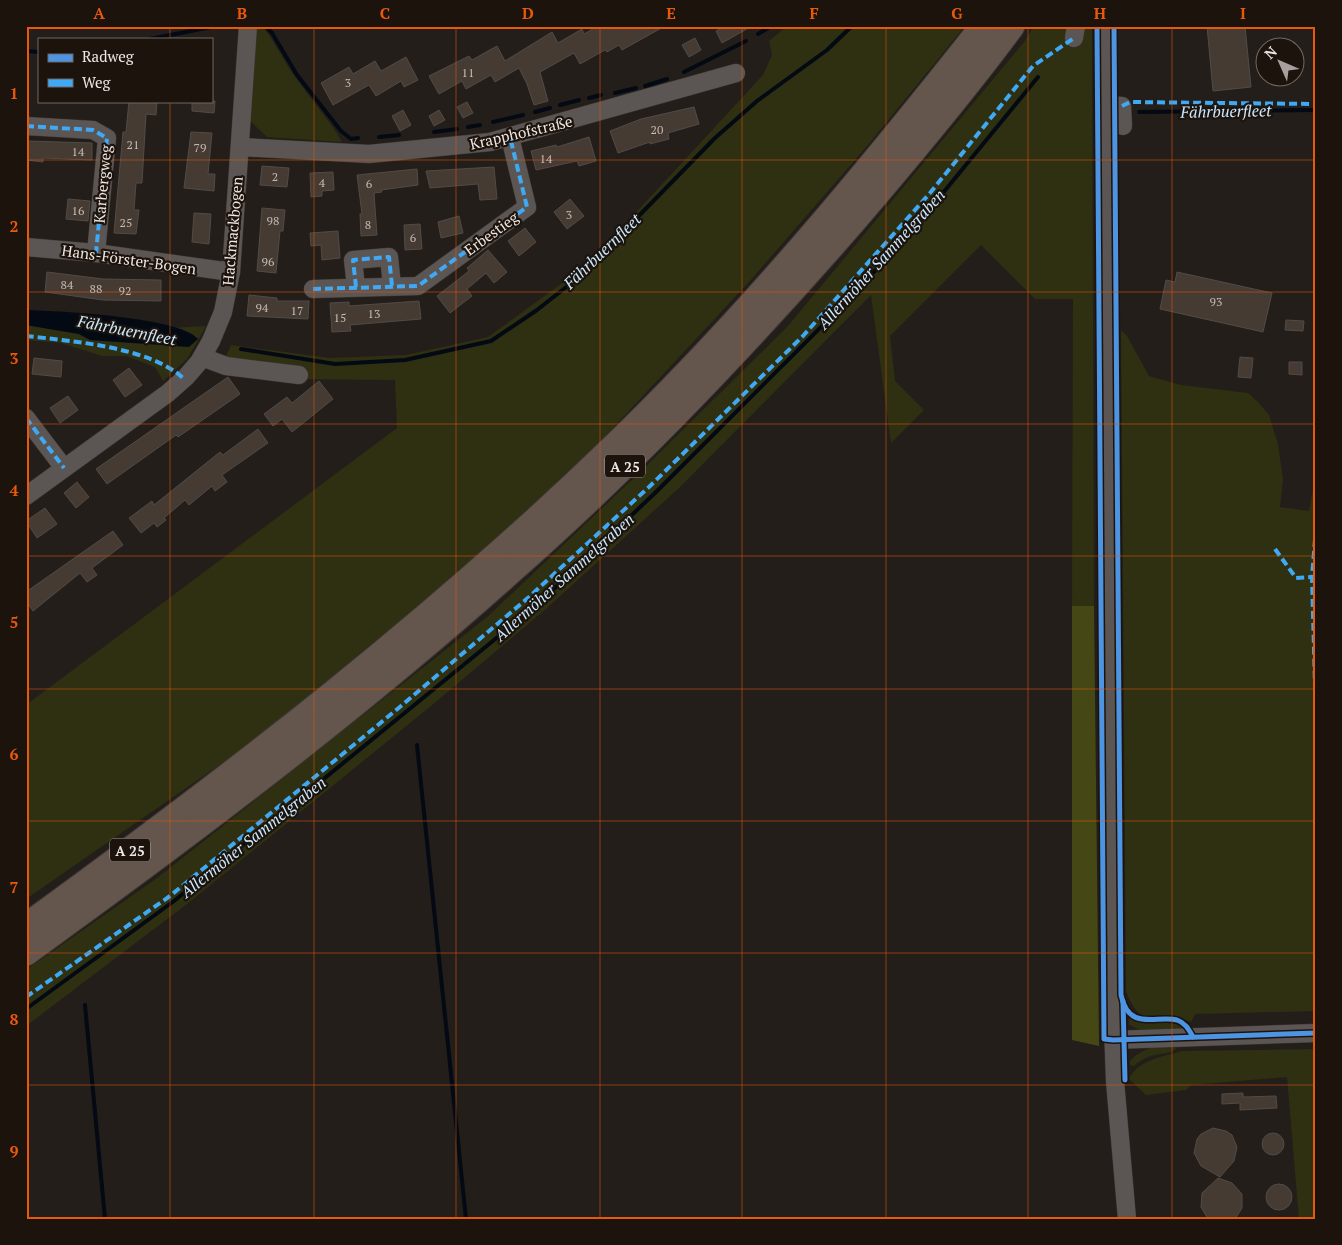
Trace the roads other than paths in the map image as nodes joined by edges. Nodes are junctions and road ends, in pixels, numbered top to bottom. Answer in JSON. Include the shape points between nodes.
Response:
{"nodes":[{"id":1,"x":248,"y":26,"type":"edge"},
{"id":2,"x":983,"y":26,"type":"edge"},
{"id":3,"x":1012,"y":26,"type":"edge"},
{"id":4,"x":1105,"y":26,"type":"edge"},
{"id":5,"x":736,"y":73,"type":"dead end"},
{"id":6,"x":1106,"y":105,"type":"junction"},
{"id":7,"x":26,"y":126,"type":"edge"},
{"id":8,"x":1123,"y":126,"type":"dead end"},
{"id":9,"x":510,"y":137,"type":"junction"},
{"id":10,"x":240,"y":147,"type":"junction"},
{"id":11,"x":26,"y":247,"type":"edge"},
{"id":12,"x":96,"y":253,"type":"junction"},
{"id":13,"x":231,"y":272,"type":"junction"},
{"id":14,"x":392,"y":286,"type":"junction"},
{"id":15,"x":356,"y":288,"type":"junction"},
{"id":16,"x":313,"y":289,"type":"dead end"},
{"id":17,"x":202,"y":357,"type":"junction"},
{"id":18,"x":299,"y":375,"type":"dead end"},
{"id":19,"x":26,"y":418,"type":"edge"},
{"id":20,"x":64,"y":468,"type":"junction"},
{"id":21,"x":26,"y":496,"type":"edge"},
{"id":22,"x":26,"y":926,"type":"edge"},
{"id":23,"x":26,"y":953,"type":"edge"},
{"id":24,"x":1316,"y":1033,"type":"edge"},
{"id":25,"x":1113,"y":1040,"type":"junction"},
{"id":26,"x":1127,"y":1219,"type":"edge"}],
"edges":[{"from":1,"to":10,"type":"street","name":"Hackmackbogen"},
{"from":2,"to":22,"type":"highway","number":"A 25","via":[[881,155],[761,294],[613,447],[494,558],[297,722]]},
{"from":3,"to":23,"type":"highway","number":"A 25","via":[[899,169],[777,310],[628,463],[509,574],[311,740],[177,844]]},
{"from":4,"to":6,"type":"street"},
{"from":5,"to":9,"type":"street","name":"Krapphofstraße"},
{"from":6,"to":8,"type":"street","via":[[1122,106]]},
{"from":6,"to":25,"type":"street"},
{"from":7,"to":12,"type":"street","name":"Karbergweg","via":[[92,130],[107,138]]},
{"from":9,"to":10,"type":"street","name":"Krapphofstraße","via":[[375,154]]},
{"from":9,"to":14,"type":"street","name":"Erbestieg","via":[[527,207],[418,286]]},
{"from":10,"to":13,"type":"street","name":"Hackmackbogen"},
{"from":11,"to":12,"type":"street","name":"Hans-Förster-Bogen"},
{"from":12,"to":13,"type":"street","name":"Hans-Förster-Bogen"},
{"from":13,"to":17,"type":"street","name":"Hackmackbogen","via":[[223,312]]},
{"from":14,"to":15,"type":"street","name":"Erbestieg"},
{"from":14,"to":15,"type":"street","via":[[389,257],[353,260]]},
{"from":15,"to":16,"type":"street","name":"Erbestieg"},
{"from":17,"to":18,"type":"street","via":[[226,366]]},
{"from":17,"to":20,"type":"street","name":"Hackmackbogen","via":[[175,388]]},
{"from":19,"to":20,"type":"street"},
{"from":20,"to":21,"type":"street","name":"Hackmackbogen"},
{"from":24,"to":25,"type":"street"},
{"from":25,"to":26,"type":"street"}]}
